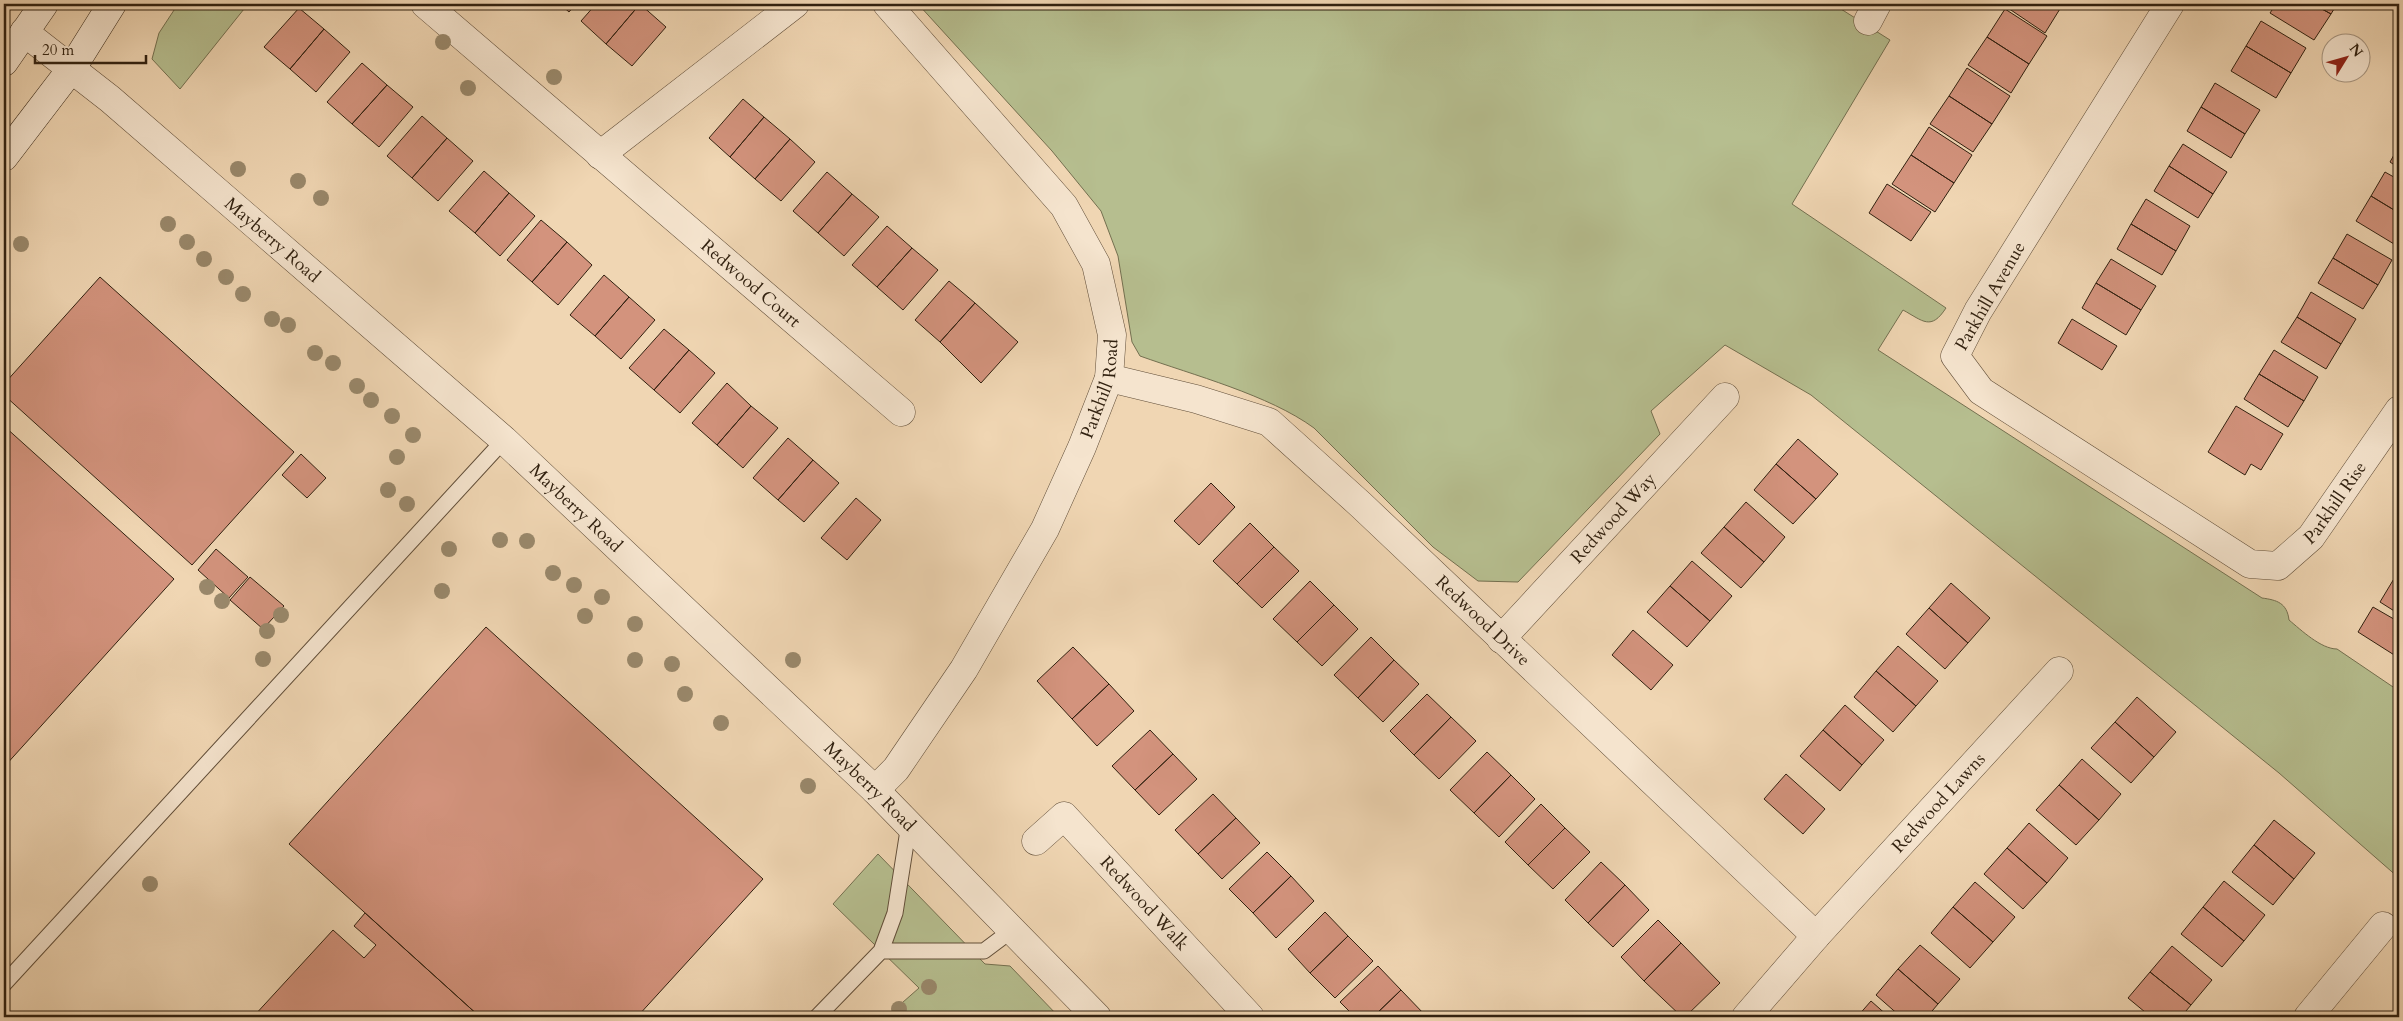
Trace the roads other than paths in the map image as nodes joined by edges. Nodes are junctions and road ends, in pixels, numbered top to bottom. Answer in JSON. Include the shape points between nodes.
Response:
{"nodes":[{"id":1,"x":44,"y":4,"type":"edge"},
{"id":2,"x":112,"y":4,"type":"edge"},
{"id":3,"x":425,"y":4,"type":"edge"},
{"id":4,"x":795,"y":4,"type":"edge"},
{"id":5,"x":887,"y":4,"type":"edge"},
{"id":6,"x":2170,"y":4,"type":"edge"},
{"id":7,"x":24,"y":32,"type":"junction"},
{"id":8,"x":4,"y":62,"type":"edge"},
{"id":9,"x":72,"y":68,"type":"junction"},
{"id":10,"x":600,"y":155,"type":"junction"},
{"id":11,"x":4,"y":157,"type":"edge"},
{"id":12,"x":1108,"y":378,"type":"junction"},
{"id":13,"x":1725,"y":398,"type":"dead end"},
{"id":14,"x":2399,"y":410,"type":"edge"},
{"id":15,"x":901,"y":412,"type":"dead end"},
{"id":16,"x":504,"y":440,"type":"junction"},
{"id":17,"x":2250,"y":564,"type":"joint"},
{"id":18,"x":1501,"y":639,"type":"junction"},
{"id":19,"x":2059,"y":671,"type":"dead end"},
{"id":20,"x":875,"y":790,"type":"junction"},
{"id":21,"x":909,"y":824,"type":"junction"},
{"id":22,"x":1036,"y":841,"type":"dead end"},
{"id":23,"x":2384,"y":926,"type":"dead end"},
{"id":24,"x":1012,"y":930,"type":"junction"},
{"id":25,"x":1816,"y":936,"type":"junction"},
{"id":26,"x":881,"y":951,"type":"junction"},
{"id":27,"x":4,"y":984,"type":"edge"},
{"id":28,"x":817,"y":1017,"type":"edge"},
{"id":29,"x":1097,"y":1017,"type":"edge"},
{"id":30,"x":1250,"y":1017,"type":"edge"},
{"id":31,"x":1746,"y":1017,"type":"edge"},
{"id":32,"x":2308,"y":1017,"type":"edge"}],
"edges":[{"from":1,"to":7,"type":"street"},
{"from":2,"to":9,"type":"street"},
{"from":3,"to":10,"type":"street","name":"Redwood Court"},
{"from":4,"to":10,"type":"street"},
{"from":5,"to":12,"type":"street","name":"Parkhill Road","via":[[1064,206],[1096,264],[1112,335]]},
{"from":6,"to":17,"type":"street","name":"Parkhill Avenue","via":[[1978,311],[1944,355],[1980,390]]},
{"from":7,"to":8,"type":"street"},
{"from":7,"to":9,"type":"street","name":"Mayberry Road"},
{"from":9,"to":11,"type":"street"},
{"from":9,"to":16,"type":"street","name":"Mayberry Road"},
{"from":10,"to":15,"type":"street","name":"Redwood Court"},
{"from":12,"to":18,"type":"street","name":"Redwood Drive","via":[[1196,398],[1269,422]]},
{"from":12,"to":20,"type":"street","name":"Parkhill Road","via":[[1082,447],[1045,529],[964,668],[896,769]]},
{"from":13,"to":18,"type":"street","name":"Redwood Way"},
{"from":14,"to":17,"type":"street","name":"Parkhill Rise","via":[[2311,537],[2278,566]]},
{"from":16,"to":20,"type":"street","name":"Mayberry Road"},
{"from":16,"to":27,"type":"lane"},
{"from":18,"to":25,"type":"street","name":"Redwood Drive"},
{"from":19,"to":25,"type":"street","name":"Redwood Lawns"},
{"from":20,"to":21,"type":"street","name":"Mayberry Road"},
{"from":21,"to":24,"type":"street","name":"Mayberry Road"},
{"from":21,"to":26,"type":"lane","via":[[895,913]]},
{"from":22,"to":30,"type":"street","name":"Redwood Walk","via":[[1064,816]]},
{"from":23,"to":32,"type":"street"},
{"from":24,"to":26,"type":"lane","via":[[984,951]]},
{"from":24,"to":29,"type":"street","name":"Mayberry Road"},
{"from":25,"to":31,"type":"street","name":"Redwood Lawns"},
{"from":26,"to":28,"type":"lane"}]}
